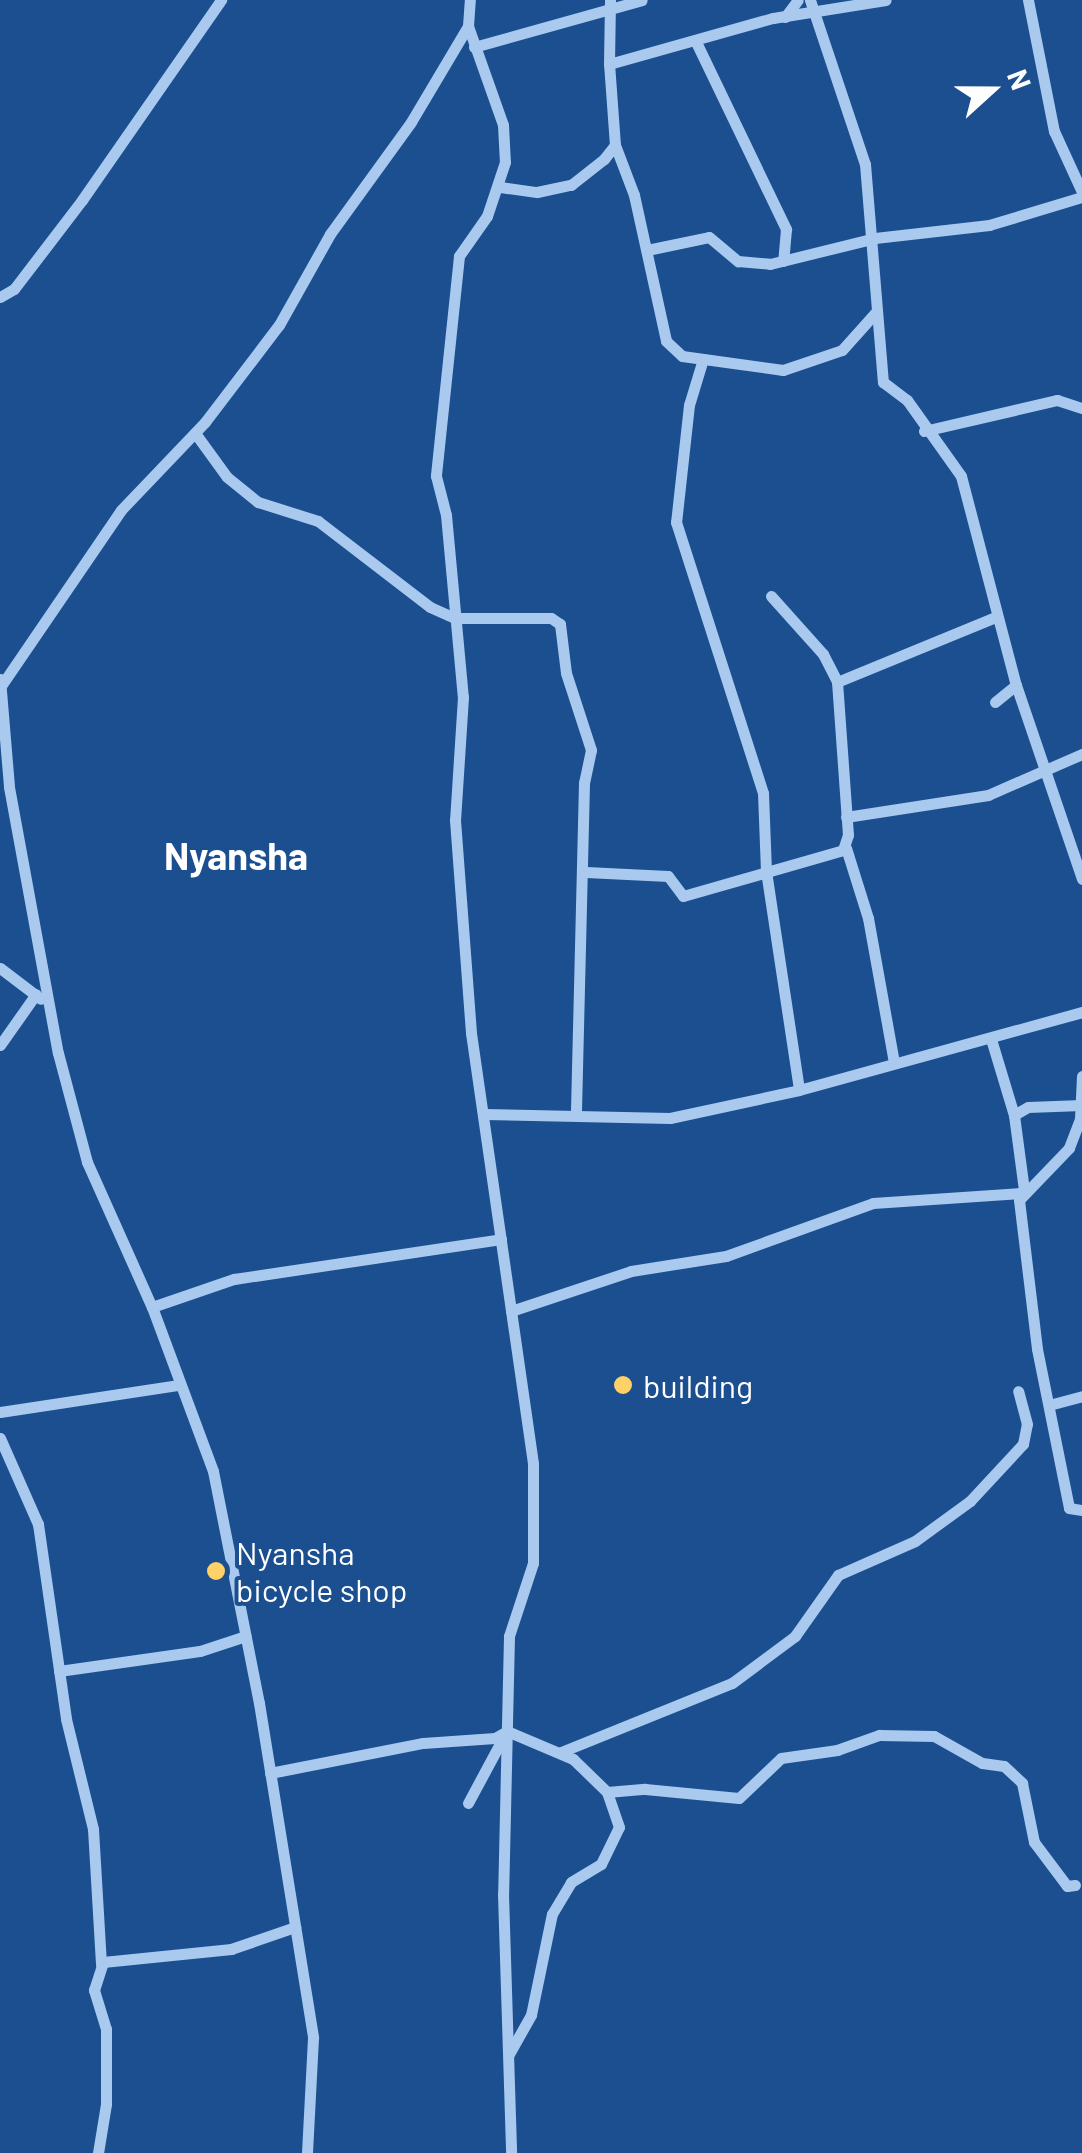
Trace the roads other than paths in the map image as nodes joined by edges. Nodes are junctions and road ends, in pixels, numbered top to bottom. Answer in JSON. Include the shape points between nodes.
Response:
{"nodes":[{"id":1,"x":222,"y":0,"type":"edge"},
{"id":2,"x":470,"y":0,"type":"edge"},
{"id":3,"x":642,"y":0,"type":"edge"},
{"id":4,"x":886,"y":0,"type":"edge"},
{"id":5,"x":1028,"y":0,"type":"edge"},
{"id":6,"x":808,"y":3,"type":"edge"},
{"id":7,"x":611,"y":4,"type":"edge"},
{"id":8,"x":785,"y":17,"type":"junction"},
{"id":9,"x":468,"y":26,"type":"junction"},
{"id":10,"x":696,"y":42,"type":"junction"},
{"id":11,"x":474,"y":47,"type":"junction"},
{"id":12,"x":609,"y":64,"type":"junction"},
{"id":13,"x":615,"y":145,"type":"junction"},
{"id":14,"x":500,"y":187,"type":"junction"},
{"id":15,"x":1082,"y":194,"type":"edge"},
{"id":16,"x":875,"y":238,"type":"junction"},
{"id":17,"x":647,"y":250,"type":"junction"},
{"id":18,"x":784,"y":261,"type":"junction"},
{"id":19,"x":0,"y":297,"type":"edge"},
{"id":20,"x":876,"y":312,"type":"junction"},
{"id":21,"x":704,"y":359,"type":"junction"},
{"id":22,"x":1082,"y":408,"type":"edge"},
{"id":23,"x":924,"y":431,"type":"junction"},
{"id":24,"x":195,"y":433,"type":"junction"},
{"id":25,"x":771,"y":596,"type":"dead end"},
{"id":26,"x":456,"y":618,"type":"junction"},
{"id":27,"x":993,"y":618,"type":"junction"},
{"id":28,"x":0,"y":679,"type":"edge"},
{"id":29,"x":836,"y":682,"type":"junction"},
{"id":30,"x":1016,"y":686,"type":"junction"},
{"id":31,"x":1,"y":695,"type":"edge"},
{"id":32,"x":994,"y":702,"type":"dead end"},
{"id":33,"x":1082,"y":754,"type":"edge"},
{"id":34,"x":1047,"y":772,"type":"junction"},
{"id":35,"x":846,"y":817,"type":"junction"},
{"id":36,"x":846,"y":848,"type":"junction"},
{"id":37,"x":766,"y":871,"type":"junction"},
{"id":38,"x":586,"y":872,"type":"junction"},
{"id":39,"x":1082,"y":879,"type":"edge"},
{"id":40,"x":0,"y":968,"type":"edge"},
{"id":41,"x":36,"y":994,"type":"junction"},
{"id":42,"x":49,"y":1004,"type":"junction"},
{"id":43,"x":1082,"y":1012,"type":"edge"},
{"id":44,"x":991,"y":1039,"type":"junction"},
{"id":45,"x":0,"y":1045,"type":"edge"},
{"id":46,"x":894,"y":1064,"type":"junction"},
{"id":47,"x":1082,"y":1076,"type":"edge"},
{"id":48,"x":799,"y":1090,"type":"junction"},
{"id":49,"x":1082,"y":1104,"type":"edge"},
{"id":50,"x":484,"y":1114,"type":"junction"},
{"id":51,"x":1014,"y":1114,"type":"junction"},
{"id":52,"x":576,"y":1115,"type":"junction"},
{"id":53,"x":1022,"y":1191,"type":"junction"},
{"id":54,"x":502,"y":1239,"type":"junction"},
{"id":55,"x":152,"y":1306,"type":"junction"},
{"id":56,"x":511,"y":1311,"type":"junction"},
{"id":57,"x":179,"y":1384,"type":"junction"},
{"id":58,"x":1018,"y":1391,"type":"dead end"},
{"id":59,"x":1082,"y":1396,"type":"edge"},
{"id":60,"x":1050,"y":1405,"type":"junction"},
{"id":61,"x":0,"y":1412,"type":"edge"},
{"id":62,"x":0,"y":1438,"type":"edge"},
{"id":63,"x":1082,"y":1510,"type":"edge"},
{"id":64,"x":246,"y":1636,"type":"junction"},
{"id":65,"x":59,"y":1671,"type":"junction"},
{"id":66,"x":507,"y":1730,"type":"junction"},
{"id":67,"x":561,"y":1752,"type":"junction"},
{"id":68,"x":270,"y":1774,"type":"junction"},
{"id":69,"x":606,"y":1792,"type":"junction"},
{"id":70,"x":468,"y":1803,"type":"dead end"},
{"id":71,"x":1075,"y":1885,"type":"dead end"},
{"id":72,"x":295,"y":1927,"type":"junction"},
{"id":73,"x":101,"y":1965,"type":"junction"},
{"id":74,"x":508,"y":2058,"type":"junction"},
{"id":75,"x":98,"y":2153,"type":"edge"},
{"id":76,"x":307,"y":2153,"type":"edge"},
{"id":77,"x":511,"y":2153,"type":"edge"}],
"edges":[{"from":1,"to":19,"type":"street","via":[[82,200],[14,289]]},
{"from":2,"to":9,"type":"street"},
{"from":3,"to":7,"type":"street"},
{"from":4,"to":6,"type":"street"},
{"from":5,"to":15,"type":"street","via":[[1054,131]]},
{"from":6,"to":8,"type":"street"},
{"from":6,"to":8,"type":"street"},
{"from":6,"to":16,"type":"street","via":[[856,131]]},
{"from":7,"to":11,"type":"street"},
{"from":7,"to":12,"type":"street"},
{"from":8,"to":10,"type":"street"},
{"from":9,"to":11,"type":"street"},
{"from":9,"to":24,"type":"street","via":[[278,325]]},
{"from":10,"to":12,"type":"street"},
{"from":10,"to":18,"type":"street","via":[[786,229]]},
{"from":11,"to":14,"type":"street","via":[[503,125]]},
{"from":12,"to":13,"type":"street"},
{"from":13,"to":14,"type":"street","via":[[571,185],[537,192]]},
{"from":13,"to":17,"type":"street"},
{"from":14,"to":26,"type":"street","via":[[459,256],[442,404],[436,476]]},
{"from":15,"to":16,"type":"street","via":[[990,225]]},
{"from":16,"to":18,"type":"street"},
{"from":16,"to":20,"type":"street"},
{"from":17,"to":18,"type":"street","via":[[709,238],[738,261]]},
{"from":17,"to":21,"type":"street","via":[[666,341],[682,356]]},
{"from":20,"to":21,"type":"street","via":[[842,350],[783,370]]},
{"from":20,"to":23,"type":"street","via":[[884,340],[883,382],[907,400]]},
{"from":21,"to":37,"type":"street","via":[[689,404],[676,522],[764,793]]},
{"from":22,"to":23,"type":"street","via":[[1057,400]]},
{"from":23,"to":27,"type":"street","via":[[961,476],[983,544]]},
{"from":24,"to":26,"type":"street","via":[[227,477],[258,502],[318,522]]},
{"from":24,"to":31,"type":"street","via":[[121,510]]},
{"from":25,"to":29,"type":"street","via":[[822,654]]},
{"from":26,"to":38,"type":"street","via":[[550,618],[560,624],[566,672],[591,750],[583,815]]},
{"from":26,"to":50,"type":"street","via":[[464,697],[458,886]]},
{"from":27,"to":29,"type":"street"},
{"from":27,"to":30,"type":"street"},
{"from":28,"to":31,"type":"street"},
{"from":29,"to":35,"type":"street"},
{"from":30,"to":32,"type":"street"},
{"from":30,"to":34,"type":"street"},
{"from":31,"to":42,"type":"street","via":[[9,787]]},
{"from":33,"to":34,"type":"street"},
{"from":34,"to":35,"type":"street","via":[[988,795]]},
{"from":34,"to":39,"type":"street"},
{"from":35,"to":36,"type":"street"},
{"from":36,"to":37,"type":"street"},
{"from":36,"to":46,"type":"street","via":[[868,918]]},
{"from":37,"to":38,"type":"street","via":[[683,896],[668,876]]},
{"from":37,"to":48,"type":"street"},
{"from":38,"to":52,"type":"street"},
{"from":40,"to":41,"type":"street"},
{"from":41,"to":42,"type":"street"},
{"from":41,"to":45,"type":"street"},
{"from":42,"to":55,"type":"street","via":[[88,1162]]},
{"from":43,"to":44,"type":"street","via":[[1015,1026]]},
{"from":44,"to":46,"type":"street"},
{"from":44,"to":51,"type":"street"},
{"from":46,"to":48,"type":"street"},
{"from":47,"to":49,"type":"street"},
{"from":48,"to":52,"type":"street","via":[[670,1118]]},
{"from":49,"to":51,"type":"street"},
{"from":49,"to":53,"type":"street","via":[[1069,1148]]},
{"from":50,"to":52,"type":"street"},
{"from":50,"to":54,"type":"street"},
{"from":51,"to":53,"type":"street"},
{"from":53,"to":56,"type":"street","via":[[872,1202],[726,1256],[631,1272]]},
{"from":53,"to":60,"type":"street"},
{"from":54,"to":55,"type":"street","via":[[234,1278]]},
{"from":54,"to":56,"type":"street"},
{"from":55,"to":57,"type":"street"},
{"from":56,"to":66,"type":"street","via":[[533,1464],[533,1562],[511,1618]]},
{"from":57,"to":61,"type":"street"},
{"from":57,"to":64,"type":"street","via":[[212,1471]]},
{"from":58,"to":67,"type":"street","via":[[1027,1424],[1023,1444],[970,1501],[915,1541],[838,1575],[795,1636],[732,1682]]},
{"from":59,"to":60,"type":"street"},
{"from":60,"to":63,"type":"street","via":[[1070,1508]]},
{"from":62,"to":65,"type":"street","via":[[34,1507]]},
{"from":64,"to":65,"type":"street","via":[[200,1651]]},
{"from":64,"to":68,"type":"street"},
{"from":65,"to":73,"type":"street","via":[[93,1828]]},
{"from":66,"to":67,"type":"street"},
{"from":66,"to":68,"type":"street","via":[[495,1738],[424,1743]]},
{"from":66,"to":70,"type":"street"},
{"from":66,"to":74,"type":"street"},
{"from":67,"to":69,"type":"street"},
{"from":68,"to":72,"type":"street"},
{"from":69,"to":71,"type":"street","via":[[645,1788],[739,1798],[781,1758],[890,1734],[934,1736],[982,1763],[1004,1766],[1022,1784],[1034,1842],[1068,1886]]},
{"from":69,"to":74,"type":"street","via":[[620,1827],[601,1864],[571,1882],[552,1914],[531,2015]]},
{"from":72,"to":73,"type":"street","via":[[231,1949],[120,1956]]},
{"from":72,"to":76,"type":"street","via":[[313,2038]]},
{"from":73,"to":75,"type":"street","via":[[94,1990],[106,2029],[106,2104]]},
{"from":74,"to":77,"type":"street"}]}
